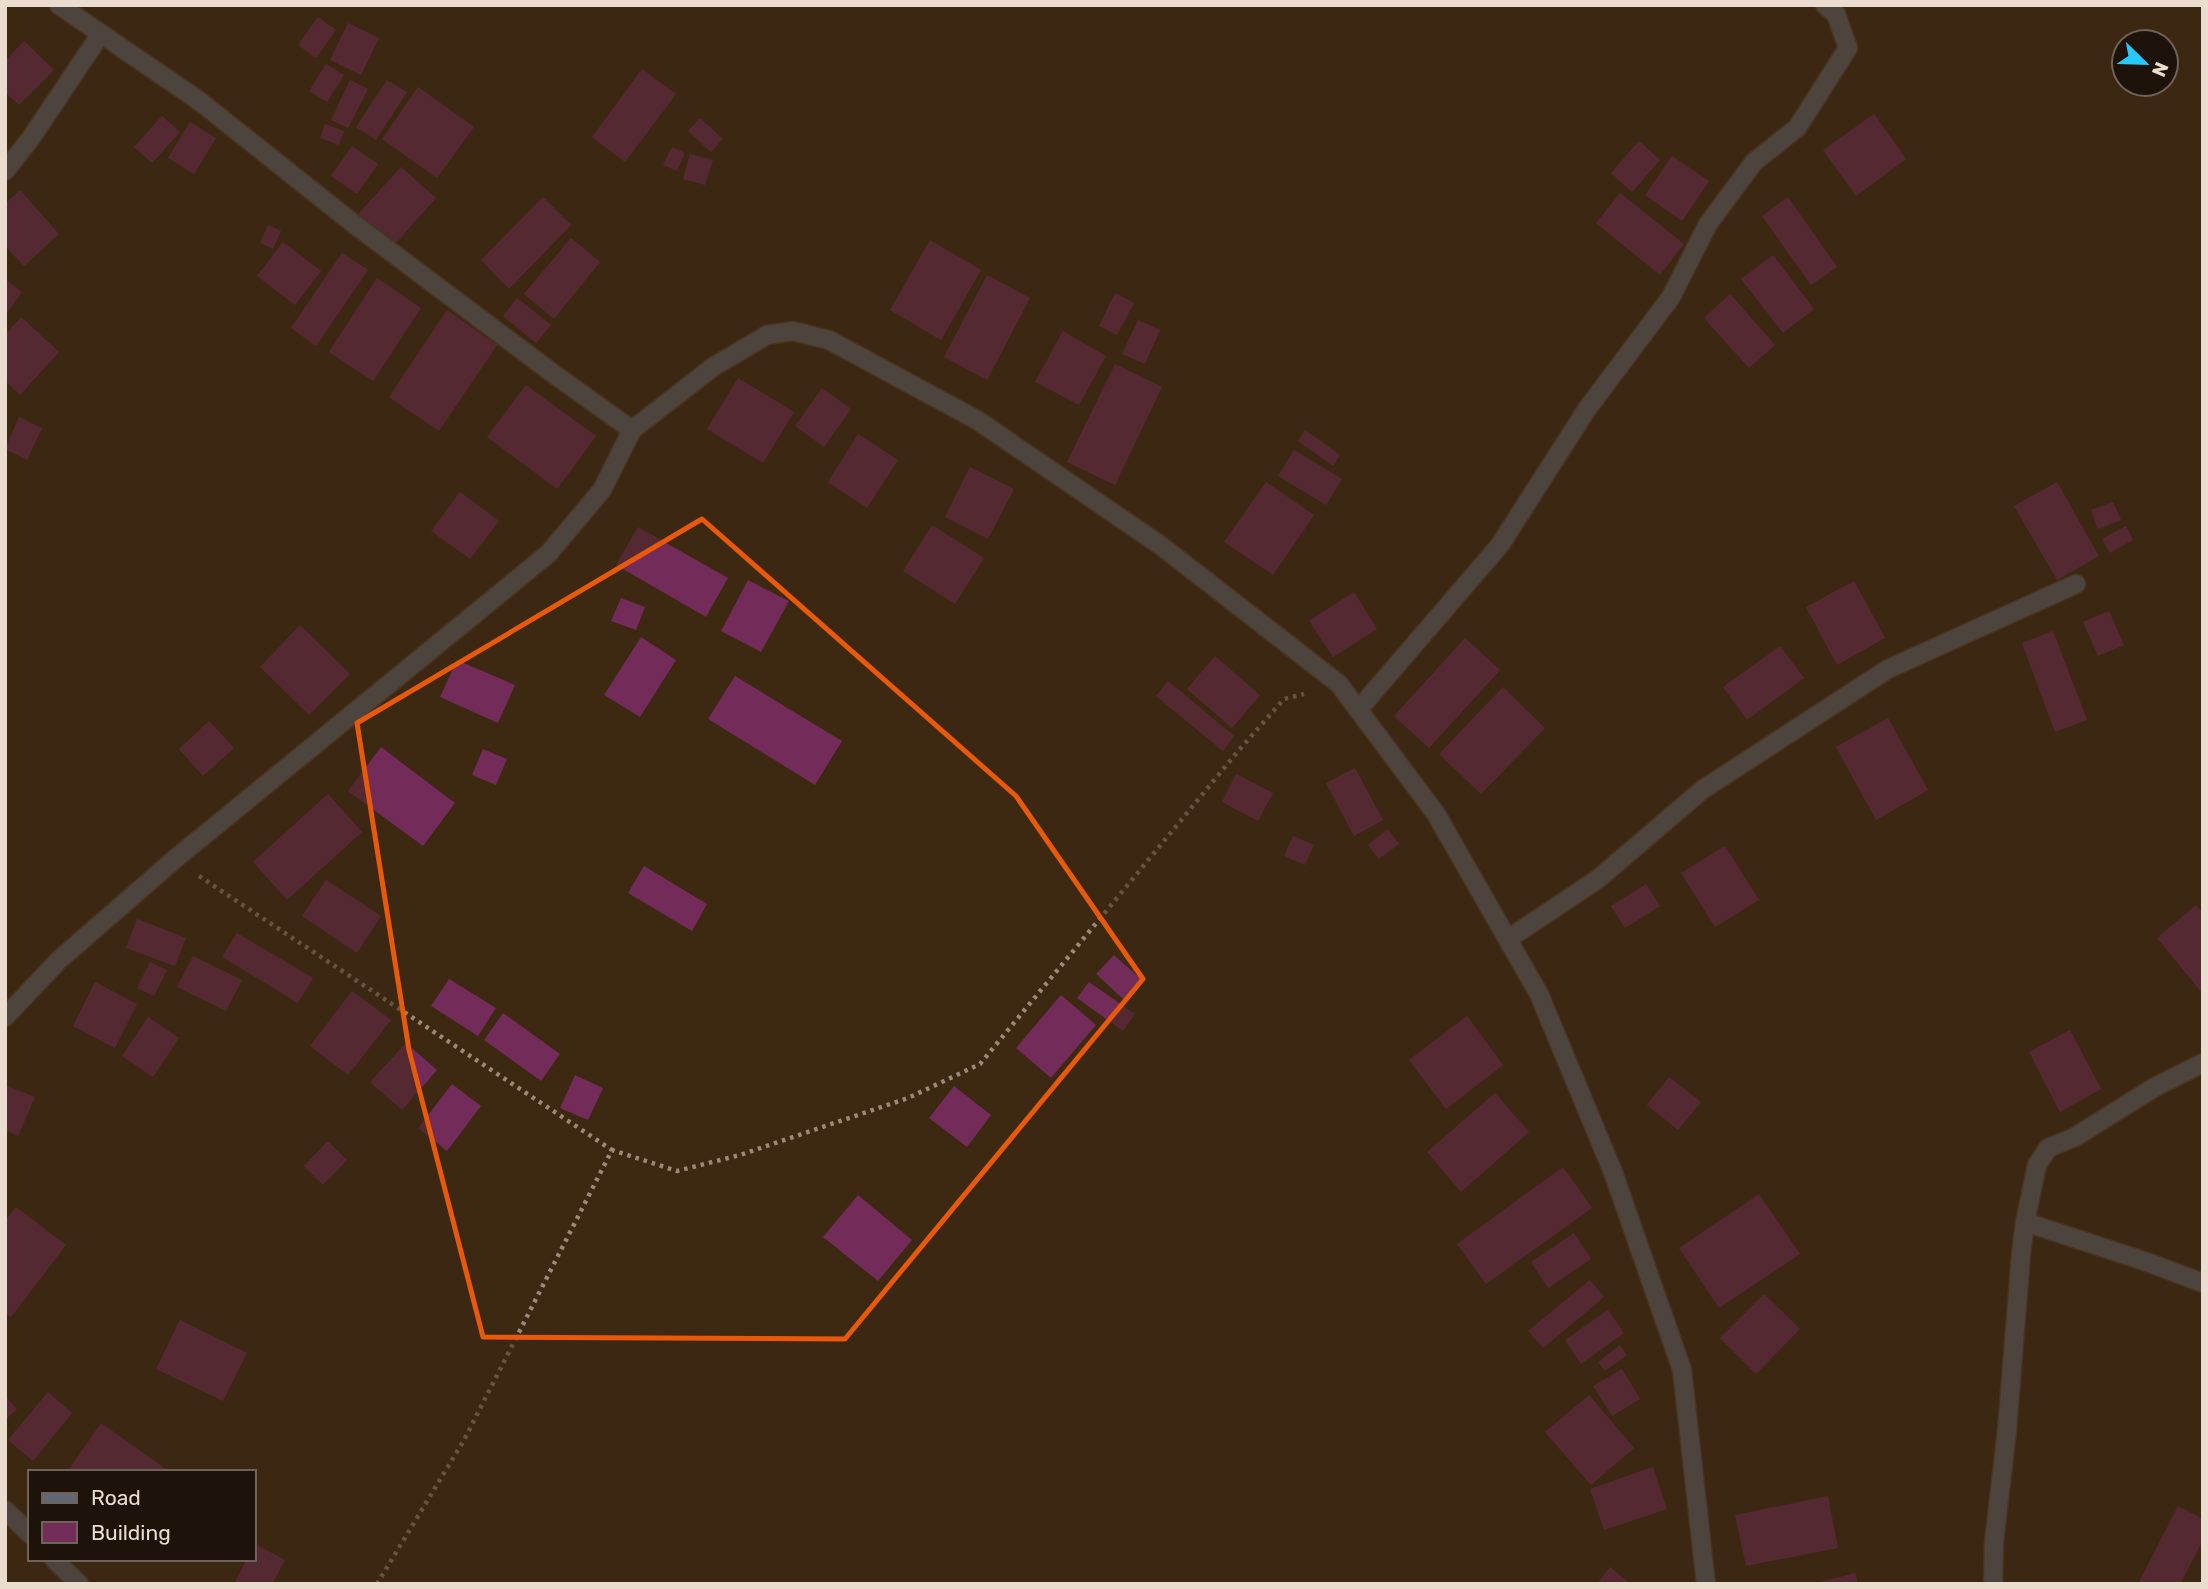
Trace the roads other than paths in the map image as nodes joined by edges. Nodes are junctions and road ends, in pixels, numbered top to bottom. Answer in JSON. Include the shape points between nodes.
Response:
{"nodes":[{"id":1,"x":59,"y":5,"type":"edge"},
{"id":2,"x":1825,"y":5,"type":"edge"},
{"id":3,"x":100,"y":35,"type":"junction"},
{"id":4,"x":5,"y":171,"type":"edge"},
{"id":5,"x":632,"y":430,"type":"junction"},
{"id":6,"x":2076,"y":584,"type":"dead end"},
{"id":7,"x":1358,"y":710,"type":"junction"},
{"id":8,"x":1508,"y":939,"type":"junction"},
{"id":9,"x":5,"y":1017,"type":"edge"},
{"id":10,"x":2203,"y":1063,"type":"edge"},
{"id":11,"x":2025,"y":1222,"type":"junction"},
{"id":12,"x":2203,"y":1283,"type":"edge"},
{"id":13,"x":5,"y":1510,"type":"edge"},
{"id":14,"x":28,"y":1532,"type":"edge"},
{"id":15,"x":56,"y":1561,"type":"edge"},
{"id":16,"x":79,"y":1584,"type":"edge"},
{"id":17,"x":1706,"y":1584,"type":"edge"},
{"id":18,"x":1993,"y":1584,"type":"edge"}],
"edges":[{"from":1,"to":3,"type":"street"},
{"from":2,"to":7,"type":"street","via":[[1836,14],[1847,48],[1797,128],[1754,162],[1708,225],[1671,297],[1587,409],[1500,545]]},
{"from":3,"to":4,"type":"street"},
{"from":3,"to":5,"type":"street","via":[[198,100],[354,224]]},
{"from":5,"to":7,"type":"street","via":[[713,366],[767,335],[793,331],[829,340],[977,420],[1160,545],[1339,684]]},
{"from":5,"to":9,"type":"street","via":[[602,490],[548,554],[175,859],[59,960]]},
{"from":6,"to":8,"type":"street","via":[[1888,669],[1702,790],[1598,879]]},
{"from":7,"to":8,"type":"street","via":[[1436,814]]},
{"from":8,"to":17,"type":"street","via":[[1539,993],[1613,1172],[1682,1370]]},
{"from":10,"to":11,"type":"street","via":[[2048,1148],[2037,1165]]},
{"from":11,"to":12,"type":"street"},
{"from":11,"to":18,"type":"street"},
{"from":13,"to":14,"type":"street"},
{"from":15,"to":16,"type":"street"}]}
